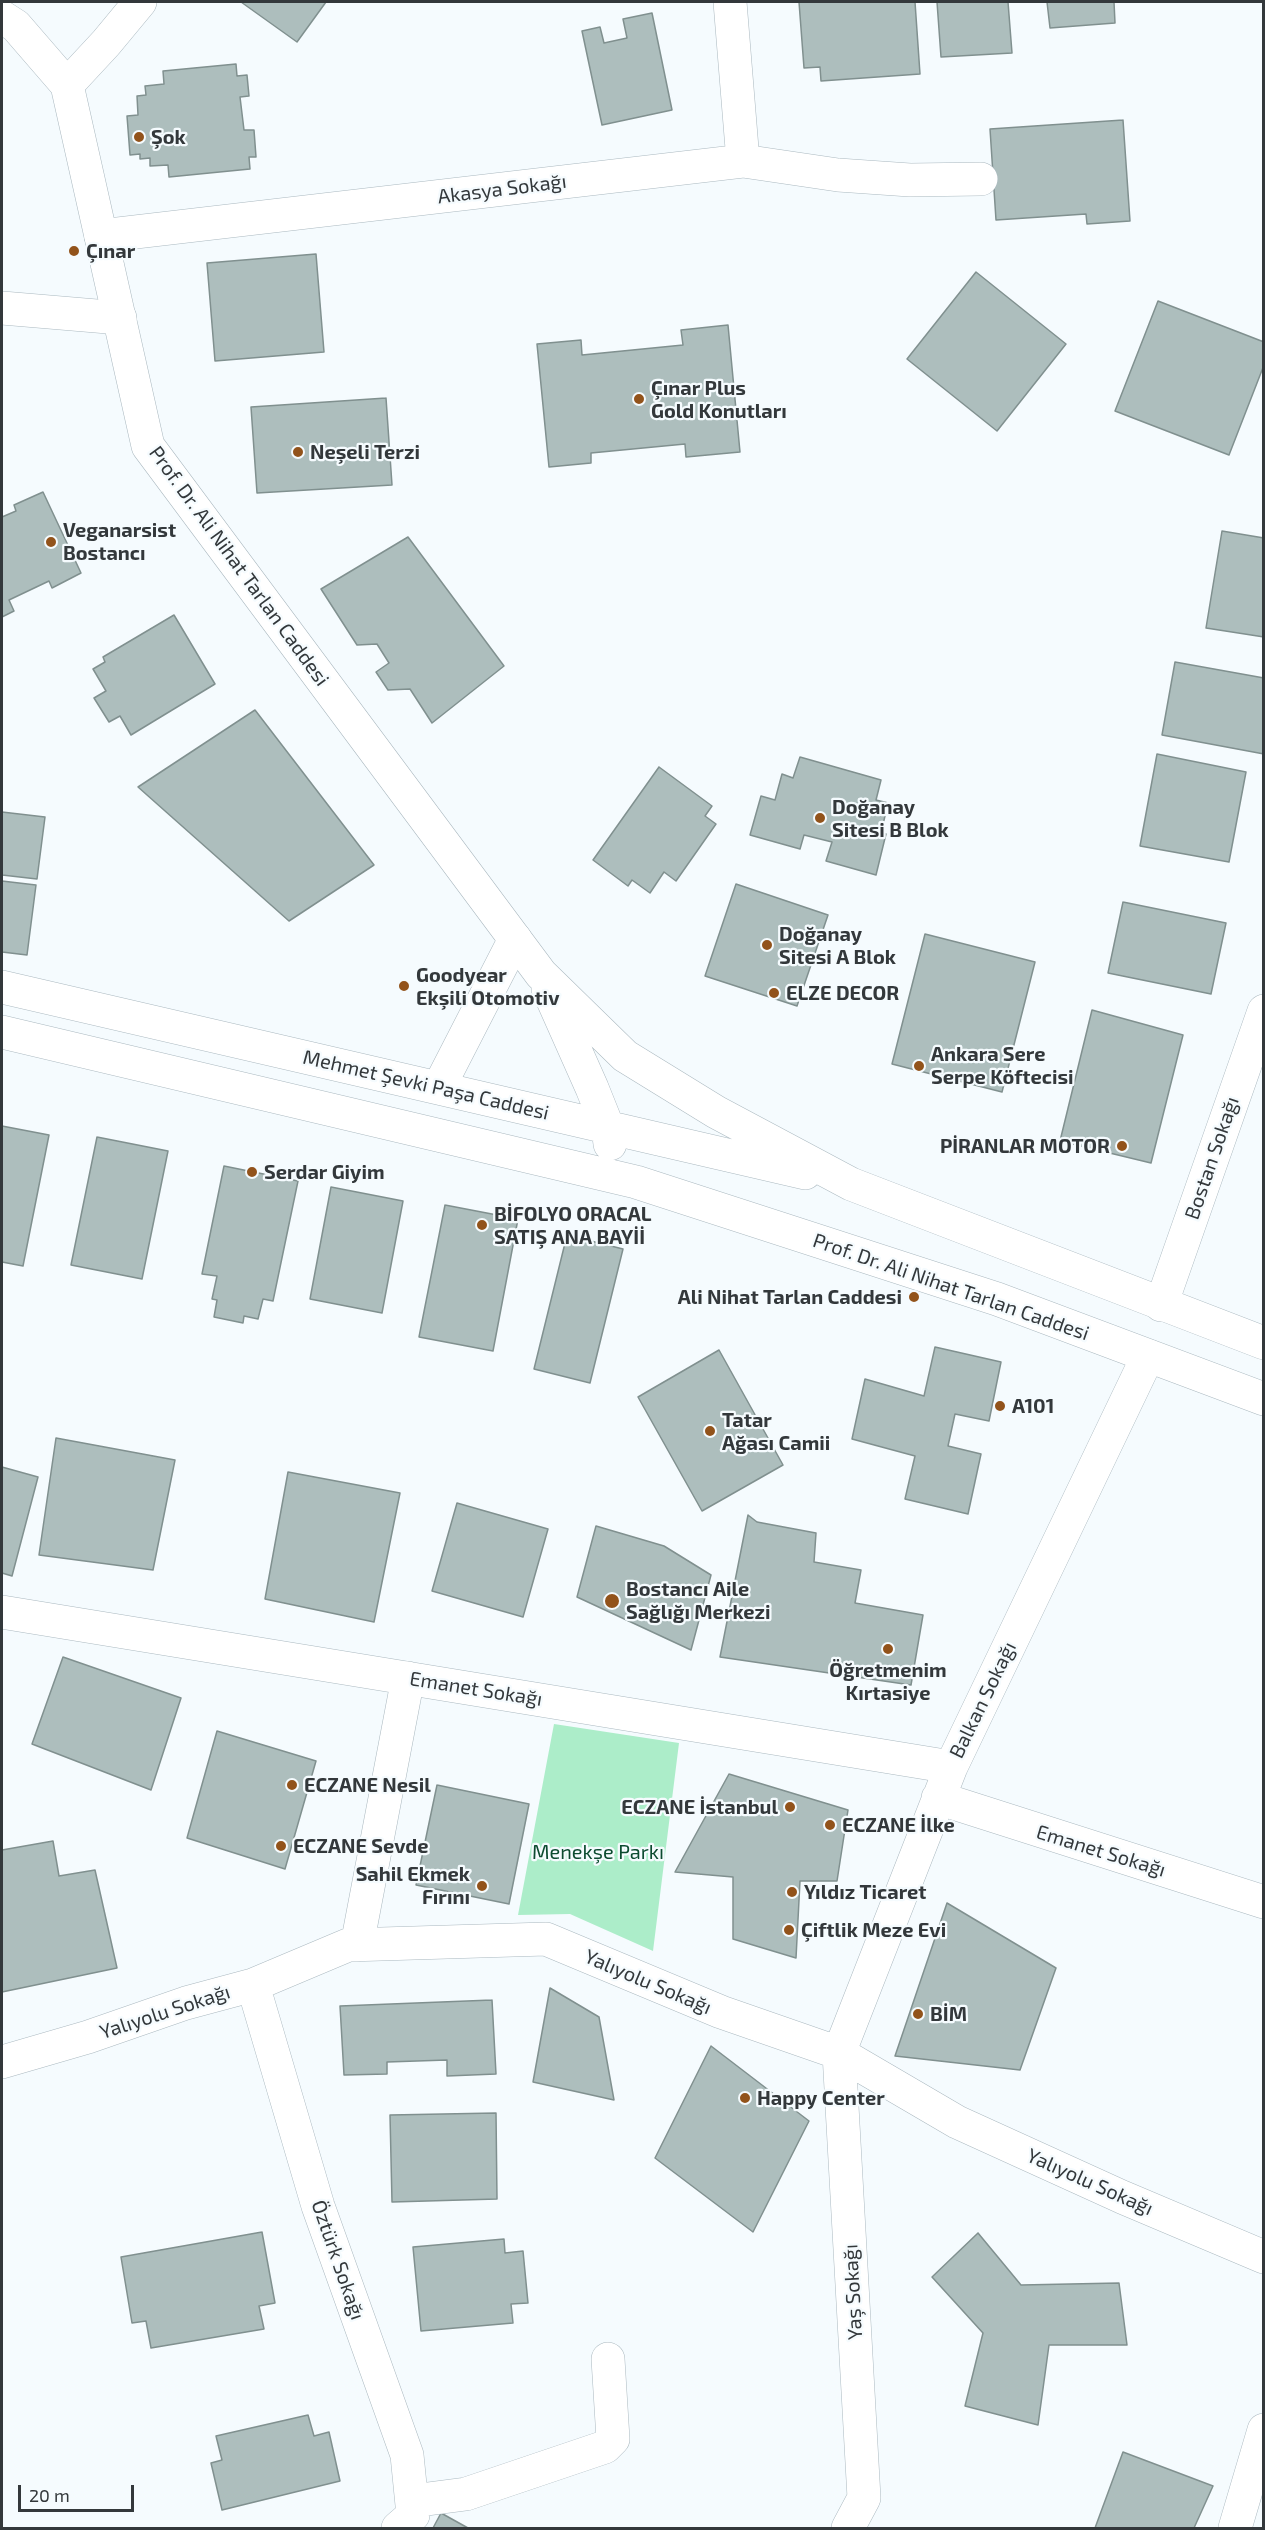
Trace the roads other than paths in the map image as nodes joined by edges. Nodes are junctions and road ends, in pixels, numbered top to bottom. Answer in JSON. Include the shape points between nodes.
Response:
{"nodes":[{"id":1,"x":140,"y":2,"type":"edge"},
{"id":2,"x":730,"y":2,"type":"edge"},
{"id":3,"x":2,"y":17,"type":"edge"},
{"id":4,"x":67,"y":85,"type":"junction"},
{"id":5,"x":743,"y":161,"type":"junction"},
{"id":6,"x":981,"y":179,"type":"dead end"},
{"id":7,"x":101,"y":236,"type":"junction"},
{"id":8,"x":2,"y":308,"type":"edge"},
{"id":9,"x":120,"y":318,"type":"junction"},
{"id":10,"x":515,"y":939,"type":"junction"},
{"id":11,"x":541,"y":974,"type":"junction"},
{"id":12,"x":2,"y":987,"type":"edge"},
{"id":13,"x":1263,"y":1011,"type":"edge"},
{"id":14,"x":2,"y":1032,"type":"edge"},
{"id":15,"x":439,"y":1087,"type":"junction"},
{"id":16,"x":608,"y":1128,"type":"junction"},
{"id":17,"x":636,"y":1182,"type":"junction"},
{"id":18,"x":851,"y":1184,"type":"junction"},
{"id":19,"x":1161,"y":1305,"type":"junction"},
{"id":20,"x":1263,"y":1343,"type":"edge"},
{"id":21,"x":1148,"y":1356,"type":"junction"},
{"id":22,"x":1263,"y":1399,"type":"edge"},
{"id":23,"x":2,"y":1612,"type":"edge"},
{"id":24,"x":408,"y":1678,"type":"junction"},
{"id":25,"x":951,"y":1767,"type":"junction"},
{"id":26,"x":938,"y":1798,"type":"junction"},
{"id":27,"x":1263,"y":1902,"type":"edge"},
{"id":28,"x":357,"y":1945,"type":"junction"},
{"id":29,"x":253,"y":1985,"type":"junction"},
{"id":30,"x":839,"y":2053,"type":"junction"},
{"id":31,"x":2,"y":2062,"type":"edge"},
{"id":32,"x":1263,"y":2257,"type":"edge"},
{"id":33,"x":608,"y":2359,"type":"dead end"},
{"id":34,"x":1263,"y":2430,"type":"edge"},
{"id":35,"x":405,"y":2515,"type":"edge"},
{"id":36,"x":849,"y":2529,"type":"edge"},
{"id":37,"x":1235,"y":2529,"type":"edge"}],
"edges":[{"from":1,"to":4,"type":"street"},
{"from":2,"to":5,"type":"street"},
{"from":3,"to":4,"type":"street","name":"Prof. Dr. Ali Nihat Tarlan Caddesi","via":[[16,27]]},
{"from":4,"to":7,"type":"street","name":"Prof. Dr. Ali Nihat Tarlan Caddesi"},
{"from":5,"to":6,"type":"street","name":"Akasya Sokağı","via":[[838,175]]},
{"from":5,"to":7,"type":"street","name":"Akasya Sokağı"},
{"from":7,"to":9,"type":"street","name":"Prof. Dr. Ali Nihat Tarlan Caddesi"},
{"from":8,"to":9,"type":"street"},
{"from":9,"to":10,"type":"street","name":"Prof. Dr. Ali Nihat Tarlan Caddesi","via":[[148,446]]},
{"from":10,"to":11,"type":"street","name":"Prof. Dr. Ali Nihat Tarlan Caddesi"},
{"from":10,"to":15,"type":"street"},
{"from":11,"to":16,"type":"street"},
{"from":11,"to":18,"type":"street","via":[[625,1056],[716,1112]]},
{"from":12,"to":15,"type":"street","name":"Mehmet Şevki Paşa Caddesi"},
{"from":13,"to":19,"type":"street","name":"Bostan Sokağı"},
{"from":14,"to":17,"type":"street"},
{"from":15,"to":16,"type":"street","name":"Mehmet Şevki Paşa Caddesi"},
{"from":16,"to":17,"type":"street","via":[[614,1157],[623,1172]]},
{"from":16,"to":18,"type":"street","name":"Mehmet Şevki Paşa Caddesi"},
{"from":17,"to":21,"type":"street","name":"Prof. Dr. Ali Nihat Tarlan Caddesi","via":[[997,1299]]},
{"from":18,"to":19,"type":"street"},
{"from":19,"to":20,"type":"street"},
{"from":21,"to":22,"type":"street","name":"Prof. Dr. Ali Nihat Tarlan Caddesi"},
{"from":21,"to":25,"type":"street","name":"Balkan Sokağı"},
{"from":23,"to":24,"type":"street","name":"Emanet Sokağı"},
{"from":24,"to":25,"type":"street","name":"Emanet Sokağı"},
{"from":24,"to":28,"type":"street"},
{"from":25,"to":26,"type":"street","name":"Balkan Sokağı"},
{"from":26,"to":27,"type":"street","name":"Emanet Sokağı"},
{"from":26,"to":30,"type":"street","name":"Balkan Sokağı"},
{"from":28,"to":29,"type":"street","name":"Yalıyolu Sokağı","via":[[348,1945]]},
{"from":28,"to":30,"type":"street","name":"Yalıyolu Sokağı","via":[[546,1939],[721,2012]]},
{"from":29,"to":31,"type":"street","name":"Yalıyolu Sokağı"},
{"from":29,"to":35,"type":"street","name":"Öztürk Sokağı","via":[[318,2205],[407,2455]]},
{"from":30,"to":32,"type":"street","name":"Yalıyolu Sokağı","via":[[957,2122]]},
{"from":30,"to":36,"type":"street","name":"Yaş Sokağı","via":[[864,2498]]},
{"from":33,"to":35,"type":"street","via":[[613,2439],[605,2447]]},
{"from":34,"to":37,"type":"street"}]}
